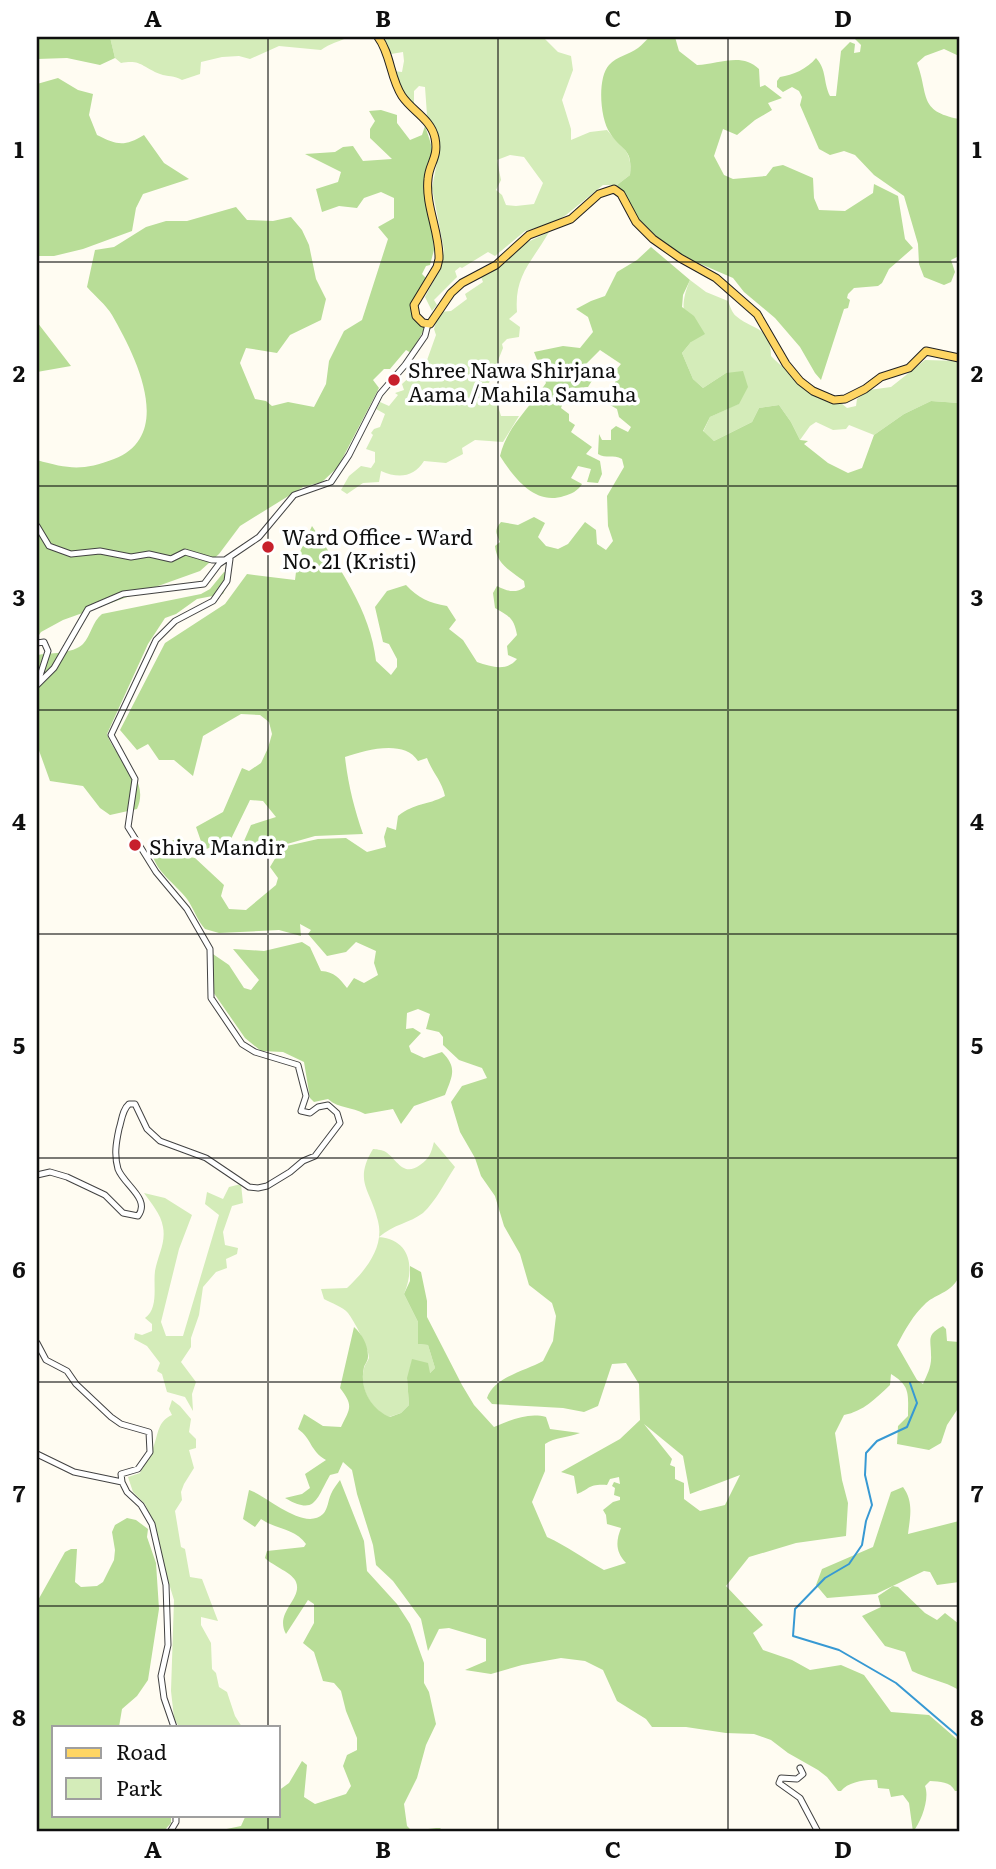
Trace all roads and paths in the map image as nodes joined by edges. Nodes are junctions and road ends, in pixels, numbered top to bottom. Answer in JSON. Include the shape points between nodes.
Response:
{"nodes":[{"id":1,"x":378,"y":37,"type":"edge"},
{"id":2,"x":428,"y":324,"type":"junction"},
{"id":3,"x":959,"y":358,"type":"edge"},
{"id":4,"x":37,"y":526,"type":"edge"},
{"id":5,"x":228,"y":559,"type":"junction"},
{"id":6,"x":37,"y":643,"type":"edge"},
{"id":7,"x":37,"y":1175,"type":"edge"},
{"id":8,"x":37,"y":1343,"type":"edge"},
{"id":9,"x":37,"y":1454,"type":"edge"},
{"id":10,"x":122,"y":1482,"type":"junction"},
{"id":11,"x":174,"y":1726,"type":"edge"},
{"id":12,"x":800,"y":1768,"type":"dead end"},
{"id":13,"x":176,"y":1816,"type":"edge"},
{"id":14,"x":170,"y":1832,"type":"edge"},
{"id":15,"x":818,"y":1832,"type":"edge"}],
"edges":[{"from":1,"to":2,"type":"main road","via":[[400,92],[426,121],[435,139],[428,190],[439,259],[414,309]]},
{"from":2,"to":3,"type":"main road","via":[[451,293],[496,265],[529,235],[570,219],[599,194],[614,189],[653,239],[716,278],[757,314],[786,364],[820,394],[845,399],[881,377],[909,368],[926,351]]},
{"from":2,"to":5,"type":"street","via":[[425,336],[380,394],[331,482],[294,495],[260,537]]},
{"from":4,"to":5,"type":"street","via":[[49,546],[71,554],[100,551],[171,559],[185,552],[212,560]]},
{"from":5,"to":6,"type":"street","via":[[204,584],[123,594],[88,609],[54,668],[37,685],[48,651],[44,642]]},
{"from":5,"to":7,"type":"street","via":[[227,581],[213,601],[175,621],[156,640],[111,735],[135,779],[128,827],[156,872],[187,909],[209,949],[211,998],[242,1044],[298,1065],[306,1096],[301,1111],[310,1113],[328,1105],[340,1123],[315,1156],[258,1188],[206,1158],[160,1141],[147,1129],[135,1104],[129,1104],[115,1147],[118,1170],[141,1200],[140,1216],[123,1213],[105,1195],[67,1177],[50,1172]]},
{"from":8,"to":10,"type":"street","via":[[46,1360],[67,1371],[111,1417],[149,1432],[150,1452],[138,1469],[121,1474]]},
{"from":9,"to":10,"type":"street","via":[[74,1472]]},
{"from":10,"to":11,"type":"street","via":[[152,1524],[166,1586],[168,1645],[161,1676]]},
{"from":12,"to":15,"type":"street","via":[[803,1774],[797,1779],[780,1778],[779,1783],[800,1798]]},
{"from":13,"to":14,"type":"street"}]}
